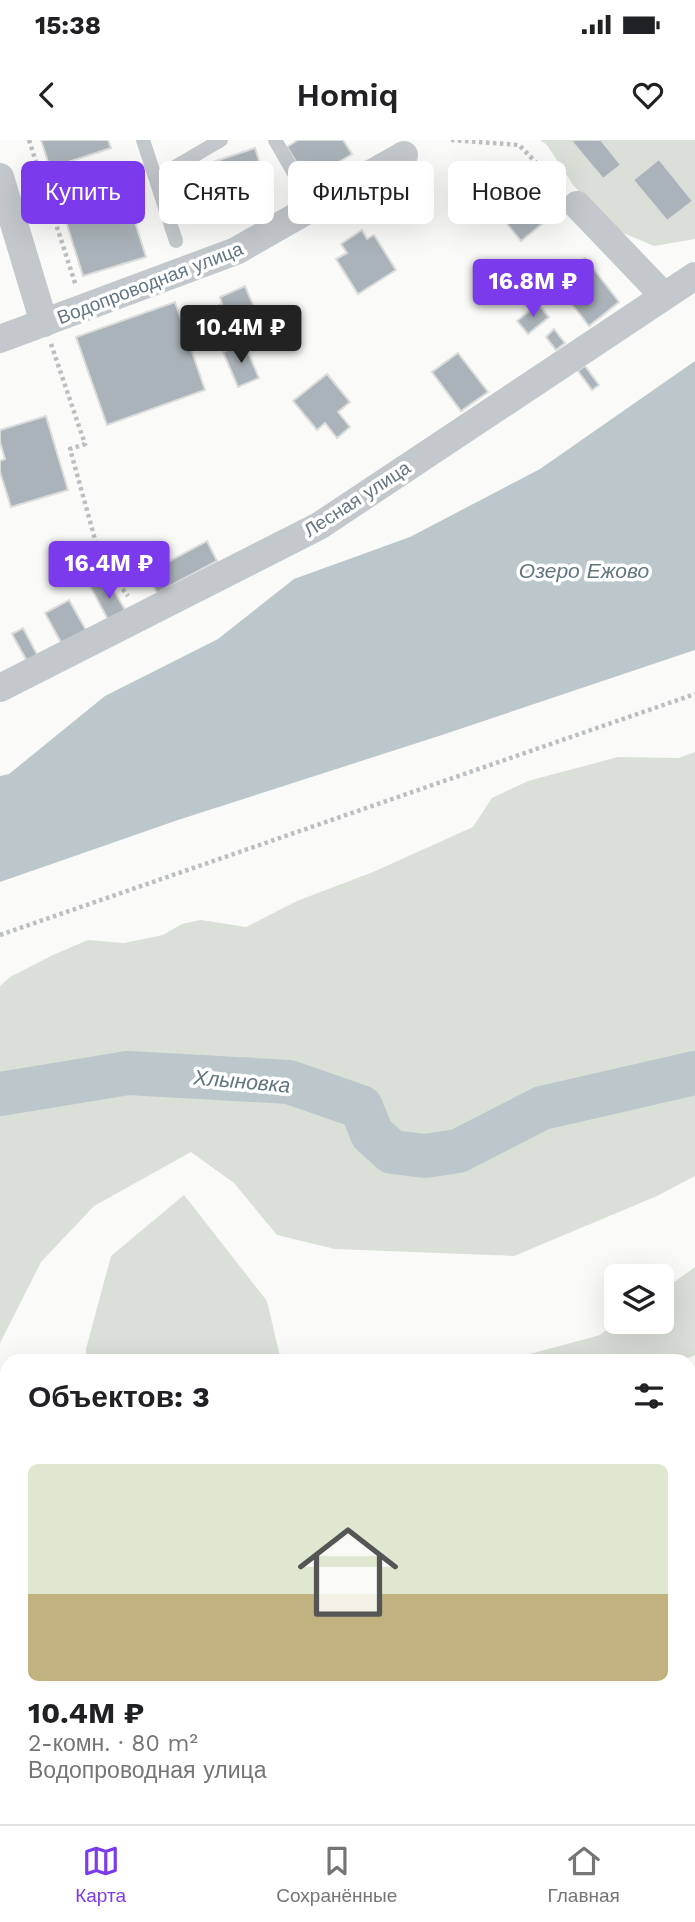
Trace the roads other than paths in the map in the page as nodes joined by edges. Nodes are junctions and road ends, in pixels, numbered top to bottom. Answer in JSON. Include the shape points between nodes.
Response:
{"nodes":[{"id":1,"x":143,"y":140,"type":"edge"},
{"id":2,"x":221,"y":140,"type":"edge"},
{"id":3,"x":275,"y":140,"type":"edge"},
{"id":4,"x":404,"y":155,"type":"dead end"},
{"id":5,"x":394,"y":161,"type":"edge"},
{"id":6,"x":288,"y":163,"type":"edge"},
{"id":7,"x":0,"y":177,"type":"edge"},
{"id":8,"x":156,"y":178,"type":"junction"},
{"id":9,"x":577,"y":205,"type":"road end"},
{"id":10,"x":288,"y":222,"type":"edge"},
{"id":11,"x":176,"y":241,"type":"dead end"},
{"id":12,"x":695,"y":276,"type":"edge"},
{"id":13,"x":664,"y":296,"type":"junction"},
{"id":14,"x":44,"y":324,"type":"junction"},
{"id":15,"x":0,"y":339,"type":"edge"},
{"id":16,"x":0,"y":688,"type":"edge"}],
"edges":[{"from":1,"to":8,"type":"lane"},
{"from":2,"to":8,"type":"lane"},
{"from":3,"to":6,"type":"lane"},
{"from":4,"to":5,"type":"street","name":"Водопроводная улица"},
{"from":7,"to":14,"type":"street"},
{"from":8,"to":11,"type":"lane"},
{"from":9,"to":13,"type":"street"},
{"from":10,"to":14,"type":"street","name":"Водопроводная улица","via":[[236,251]]},
{"from":12,"to":13,"type":"street","name":"Лесная улица"},
{"from":13,"to":16,"type":"street","name":"Лесная улица","via":[[319,526]]},
{"from":14,"to":15,"type":"street","name":"Водопроводная улица"}]}
